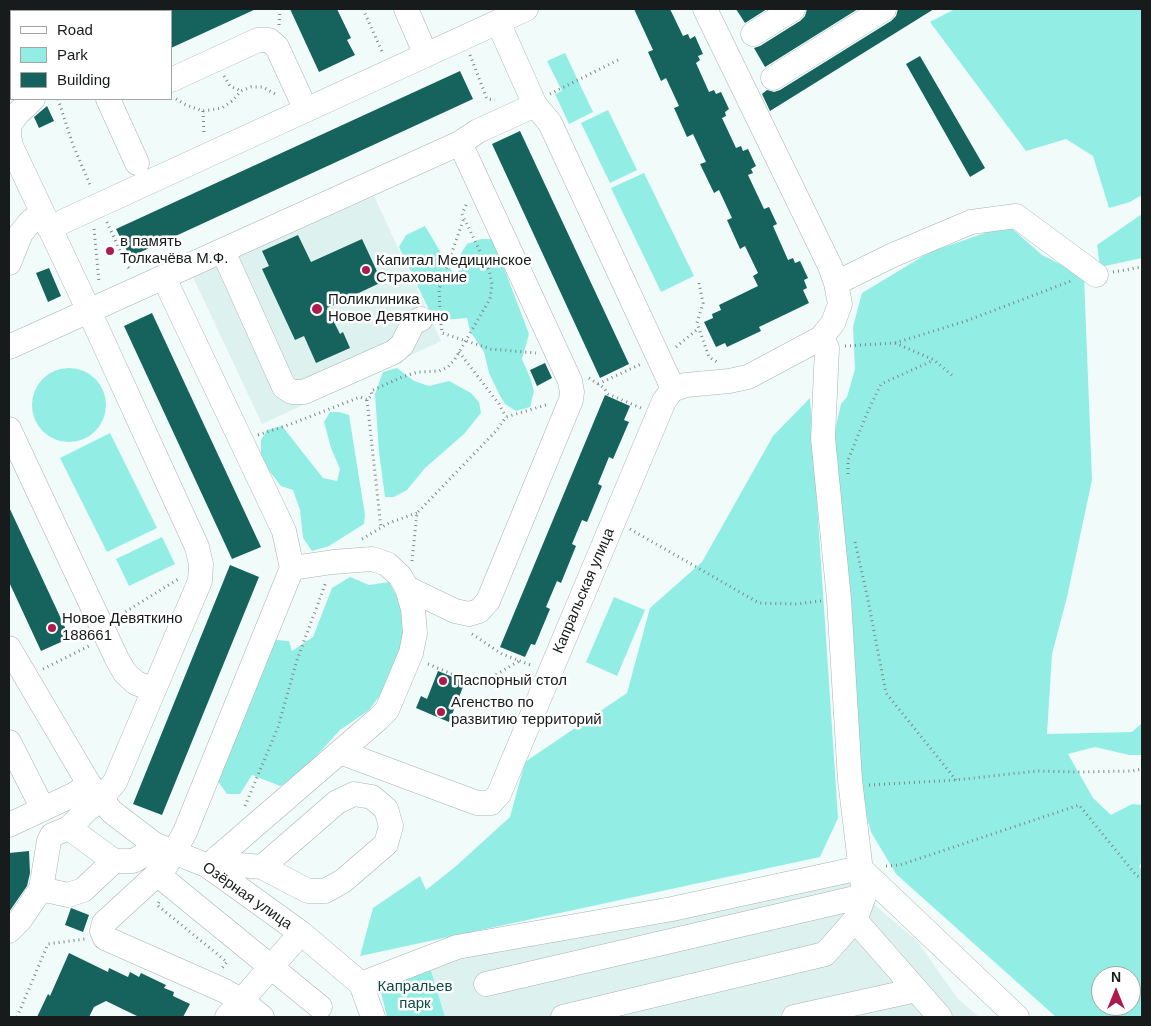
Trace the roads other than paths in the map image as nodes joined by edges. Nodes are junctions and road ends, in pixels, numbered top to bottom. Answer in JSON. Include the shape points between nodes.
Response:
{"nodes":[{"id":1,"x":406,"y":9,"type":"edge"},
{"id":2,"x":526,"y":9,"type":"edge"},
{"id":3,"x":706,"y":9,"type":"edge"},
{"id":4,"x":793,"y":9,"type":"edge"},
{"id":5,"x":884,"y":9,"type":"edge"},
{"id":6,"x":498,"y":22,"type":"junction"},
{"id":7,"x":753,"y":34,"type":"dead end"},
{"id":8,"x":426,"y":55,"type":"junction"},
{"id":9,"x":773,"y":78,"type":"dead end"},
{"id":10,"x":172,"y":80,"type":"edge"},
{"id":11,"x":32,"y":100,"type":"edge"},
{"id":12,"x":302,"y":101,"type":"junction"},
{"id":13,"x":117,"y":102,"type":"edge"},
{"id":14,"x":535,"y":105,"type":"junction"},
{"id":15,"x":9,"y":134,"type":"edge"},
{"id":16,"x":460,"y":144,"type":"junction"},
{"id":17,"x":137,"y":163,"type":"dead end"},
{"id":18,"x":46,"y":221,"type":"junction"},
{"id":19,"x":223,"y":250,"type":"junction"},
{"id":20,"x":9,"y":263,"type":"edge"},
{"id":21,"x":1096,"y":274,"type":"road end"},
{"id":22,"x":156,"y":281,"type":"junction"},
{"id":23,"x":836,"y":282,"type":"junction"},
{"id":24,"x":95,"y":308,"type":"junction"},
{"id":25,"x":421,"y":319,"type":"dead end"},
{"id":26,"x":824,"y":343,"type":"junction"},
{"id":27,"x":9,"y":348,"type":"edge"},
{"id":28,"x":672,"y":390,"type":"junction"},
{"id":29,"x":9,"y":429,"type":"edge"},
{"id":30,"x":292,"y":568,"type":"junction"},
{"id":31,"x":407,"y":588,"type":"junction"},
{"id":32,"x":9,"y":648,"type":"edge"},
{"id":33,"x":154,"y":690,"type":"junction"},
{"id":34,"x":9,"y":742,"type":"edge"},
{"id":35,"x":340,"y":752,"type":"junction"},
{"id":36,"x":95,"y":792,"type":"junction"},
{"id":37,"x":43,"y":809,"type":"junction"},
{"id":38,"x":9,"y":825,"type":"edge"},
{"id":39,"x":69,"y":828,"type":"junction"},
{"id":40,"x":164,"y":848,"type":"junction"},
{"id":41,"x":114,"y":861,"type":"junction"},
{"id":42,"x":213,"y":862,"type":"junction"},
{"id":43,"x":262,"y":867,"type":"junction"},
{"id":44,"x":860,"y":868,"type":"junction"},
{"id":45,"x":153,"y":878,"type":"junction"},
{"id":46,"x":41,"y":889,"type":"junction"},
{"id":47,"x":864,"y":896,"type":"junction"},
{"id":48,"x":855,"y":920,"type":"junction"},
{"id":49,"x":9,"y":931,"type":"edge"},
{"id":50,"x":301,"y":934,"type":"junction"},
{"id":51,"x":271,"y":968,"type":"junction"},
{"id":52,"x":904,"y":976,"type":"junction"},
{"id":53,"x":361,"y":984,"type":"junction"},
{"id":54,"x":486,"y":984,"type":"dead end"},
{"id":55,"x":320,"y":1007,"type":"dead end"},
{"id":56,"x":235,"y":1009,"type":"edge"},
{"id":57,"x":262,"y":1017,"type":"edge"},
{"id":58,"x":373,"y":1017,"type":"edge"},
{"id":59,"x":562,"y":1017,"type":"edge"},
{"id":60,"x":794,"y":1017,"type":"edge"},
{"id":61,"x":940,"y":1017,"type":"edge"},
{"id":62,"x":1017,"y":1017,"type":"edge"}],
"edges":[{"from":1,"to":8,"type":"street"},
{"from":2,"to":6,"type":"street"},
{"from":3,"to":23,"type":"street"},
{"from":4,"to":7,"type":"street"},
{"from":5,"to":9,"type":"street"},
{"from":6,"to":8,"type":"street"},
{"from":6,"to":14,"type":"street"},
{"from":8,"to":12,"type":"street","via":[[391,71]]},
{"from":10,"to":12,"type":"street","via":[[258,40],[269,40],[277,47]]},
{"from":11,"to":15,"type":"street","via":[[10,124]]},
{"from":12,"to":18,"type":"street","via":[[96,207]]},
{"from":13,"to":17,"type":"street"},
{"from":14,"to":16,"type":"street","via":[[478,131]]},
{"from":14,"to":28,"type":"street","via":[[550,123]]},
{"from":15,"to":18,"type":"street","via":[[11,146]]},
{"from":16,"to":19,"type":"street"},
{"from":16,"to":31,"type":"street","via":[[570,381],[572,392],[488,601],[469,614],[455,611]]},
{"from":18,"to":20,"type":"street","via":[[31,221],[21,233]]},
{"from":18,"to":24,"type":"street"},
{"from":19,"to":22,"type":"street"},
{"from":19,"to":25,"type":"street","via":[[284,387],[292,392],[304,392],[394,352],[402,345],[413,323]]},
{"from":21,"to":23,"type":"street","via":[[1016,216],[971,222]]},
{"from":22,"to":24,"type":"street"},
{"from":22,"to":30,"type":"street","via":[[284,531]]},
{"from":23,"to":26,"type":"street","via":[[840,304]]},
{"from":24,"to":27,"type":"street"},
{"from":24,"to":33,"type":"street","via":[[202,564],[200,581]]},
{"from":26,"to":28,"type":"street","via":[[748,377],[686,385]]},
{"from":26,"to":44,"type":"street","via":[[823,438]]},
{"from":28,"to":35,"type":"street","name":"Капральская улица","via":[[658,415],[499,794],[491,803],[477,803]]},
{"from":29,"to":33,"type":"street","via":[[125,673],[136,683]]},
{"from":30,"to":31,"type":"street","via":[[372,560],[387,564]]},
{"from":30,"to":40,"type":"street","via":[[185,832]]},
{"from":31,"to":35,"type":"street","via":[[415,632],[409,657],[387,710]]},
{"from":32,"to":36,"type":"street","name":"Озёрная улица"},
{"from":33,"to":36,"type":"street","via":[[114,782]]},
{"from":34,"to":37,"type":"street"},
{"from":35,"to":42,"type":"street"},
{"from":36,"to":37,"type":"street","via":[[75,794]]},
{"from":36,"to":39,"type":"street","via":[[88,809]]},
{"from":36,"to":40,"type":"street","name":"Озёрная улица","via":[[112,812]]},
{"from":37,"to":38,"type":"street"},
{"from":39,"to":41,"type":"street"},
{"from":39,"to":46,"type":"street","via":[[52,835],[49,841]]},
{"from":40,"to":41,"type":"street","via":[[132,861]]},
{"from":40,"to":42,"type":"street","name":"Озёрная улица"},
{"from":40,"to":45,"type":"street","via":[[165,867]]},
{"from":41,"to":46,"type":"street","via":[[83,890],[68,895]]},
{"from":42,"to":43,"type":"street"},
{"from":42,"to":50,"type":"street","name":"Озёрная улица"},
{"from":43,"to":43,"type":"street","via":[[308,891],[325,891],[386,844],[391,826],[386,809],[372,797],[354,794],[337,802]]},
{"from":44,"to":47,"type":"street"},
{"from":44,"to":53,"type":"street","via":[[672,909],[457,947]]},
{"from":44,"to":62,"type":"street"},
{"from":45,"to":51,"type":"street"},
{"from":45,"to":56,"type":"street","via":[[104,924],[105,938],[209,984]]},
{"from":46,"to":49,"type":"street"},
{"from":47,"to":48,"type":"street"},
{"from":47,"to":54,"type":"street"},
{"from":48,"to":52,"type":"street"},
{"from":48,"to":59,"type":"street","via":[[825,954]]},
{"from":50,"to":51,"type":"street"},
{"from":50,"to":53,"type":"street","name":"Озёрная улица"},
{"from":51,"to":55,"type":"street"},
{"from":51,"to":56,"type":"street"},
{"from":52,"to":60,"type":"street","via":[[907,992]]},
{"from":52,"to":61,"type":"street"},
{"from":53,"to":58,"type":"street"},
{"from":56,"to":57,"type":"street"}]}
